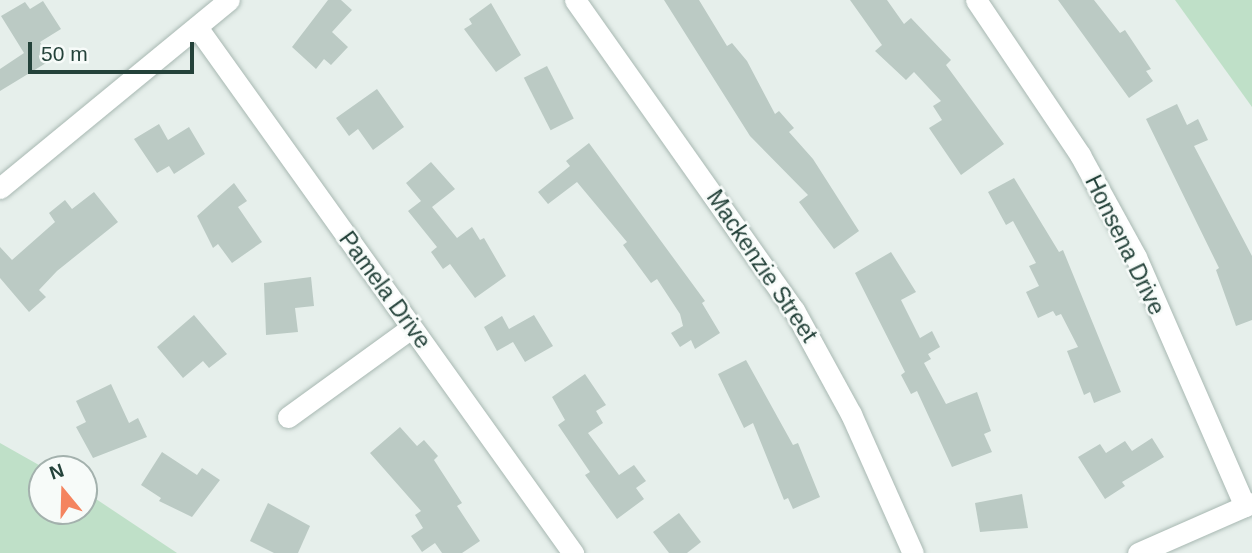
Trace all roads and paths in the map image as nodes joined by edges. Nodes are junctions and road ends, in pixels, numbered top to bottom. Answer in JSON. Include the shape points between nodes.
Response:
{"nodes":[{"id":1,"x":229,"y":0,"type":"edge"},
{"id":2,"x":575,"y":0,"type":"edge"},
{"id":3,"x":976,"y":0,"type":"edge"},
{"id":4,"x":197,"y":27,"type":"junction"},
{"id":5,"x":0,"y":188,"type":"edge"},
{"id":6,"x":411,"y":328,"type":"junction"},
{"id":7,"x":288,"y":417,"type":"dead end"},
{"id":8,"x":1248,"y":504,"type":"edge"},
{"id":9,"x":573,"y":553,"type":"edge"},
{"id":10,"x":913,"y":553,"type":"edge"},
{"id":11,"x":1138,"y":553,"type":"edge"}],
"edges":[{"from":1,"to":4,"type":"street"},
{"from":2,"to":10,"type":"street","name":"Mackenzie Street","via":[[794,310],[851,414]]},
{"from":3,"to":8,"type":"street","name":"Honsena Drive","via":[[1080,155],[1136,257]]},
{"from":4,"to":5,"type":"street"},
{"from":4,"to":6,"type":"street","name":"Pamela Drive"},
{"from":6,"to":7,"type":"street"},
{"from":6,"to":9,"type":"street","name":"Pamela Drive"},
{"from":8,"to":11,"type":"street"}]}
